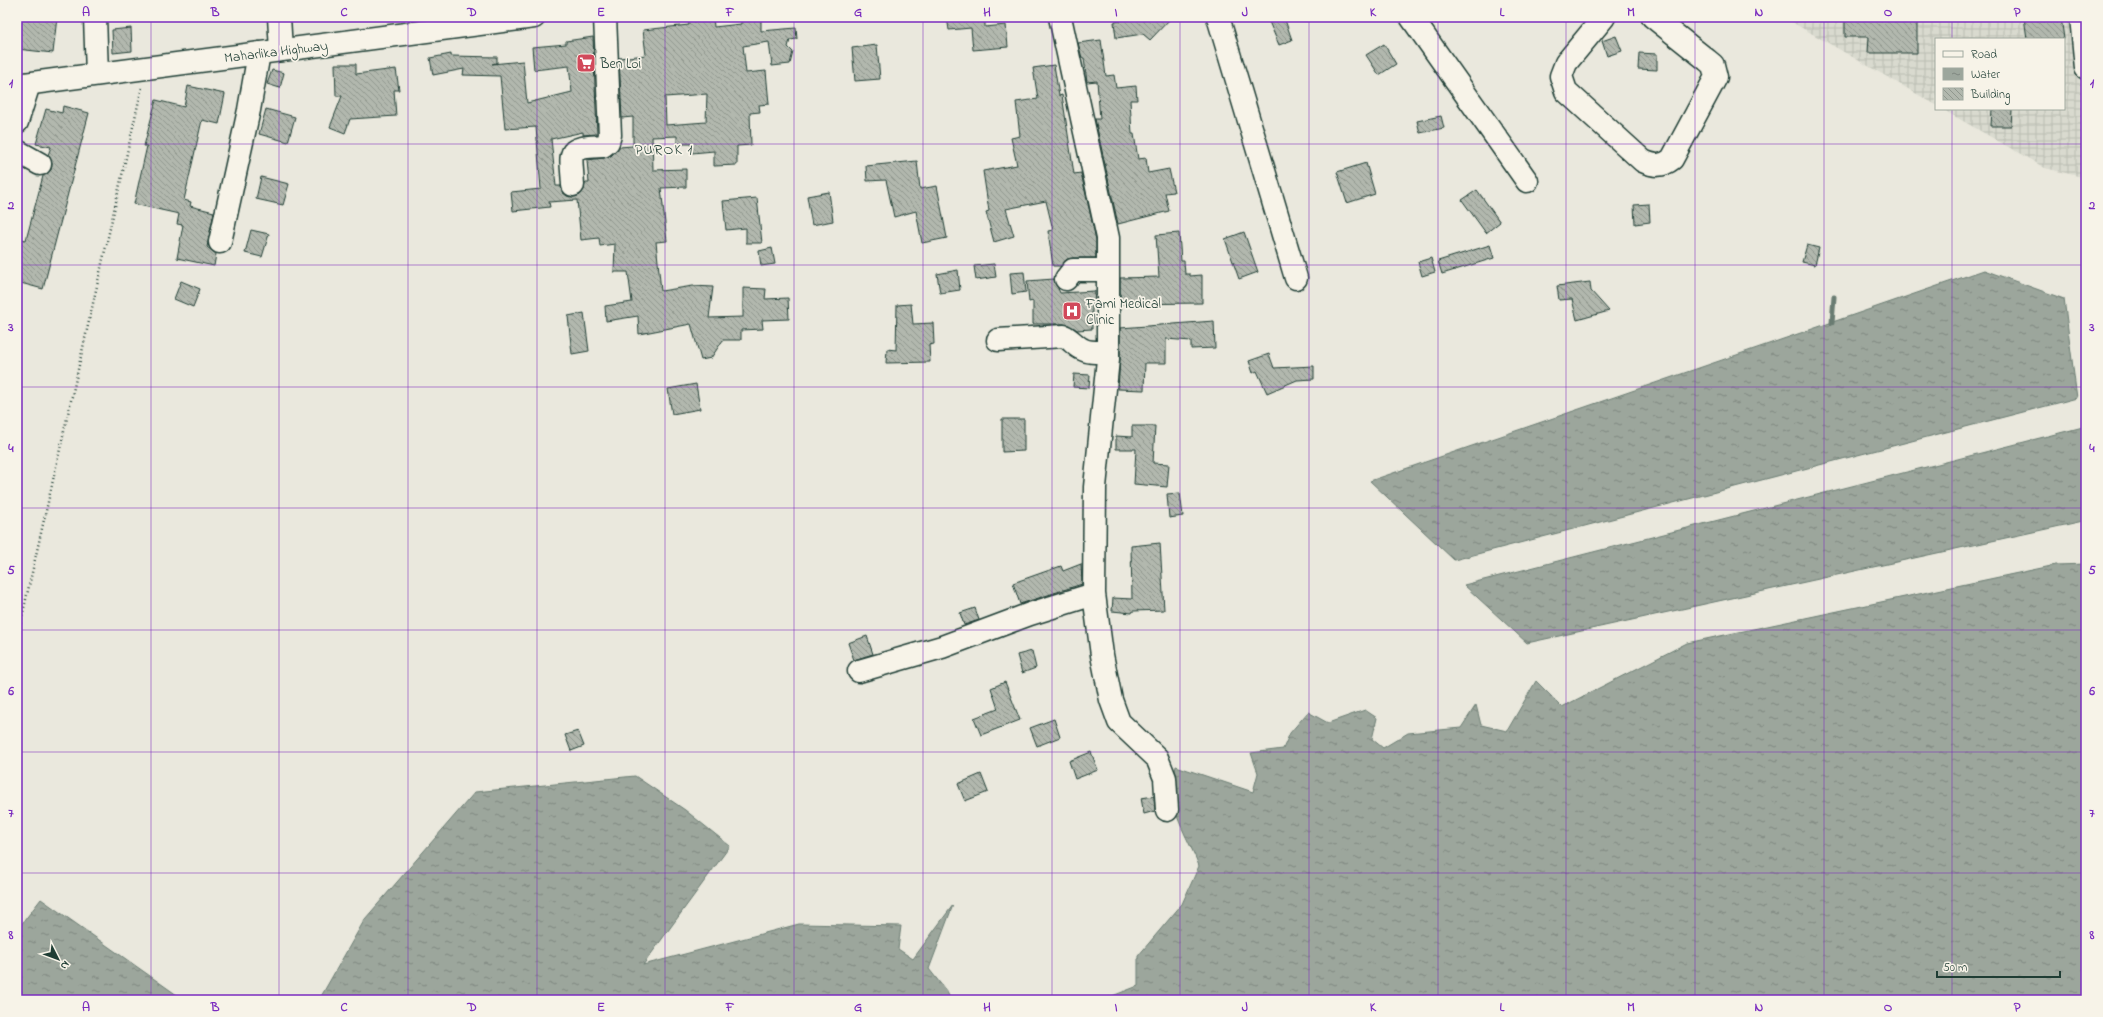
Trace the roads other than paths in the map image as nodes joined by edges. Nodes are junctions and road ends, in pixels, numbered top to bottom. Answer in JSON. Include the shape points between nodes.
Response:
{"nodes":[{"id":1,"x":95,"y":17,"type":"edge"},
{"id":2,"x":279,"y":17,"type":"edge"},
{"id":3,"x":534,"y":17,"type":"edge"},
{"id":4,"x":605,"y":17,"type":"edge"},
{"id":5,"x":1060,"y":17,"type":"edge"},
{"id":6,"x":1218,"y":17,"type":"edge"},
{"id":7,"x":1411,"y":17,"type":"edge"},
{"id":8,"x":1604,"y":17,"type":"edge"},
{"id":9,"x":1653,"y":17,"type":"edge"},
{"id":10,"x":2081,"y":17,"type":"edge"},
{"id":11,"x":281,"y":50,"type":"junction"},
{"id":12,"x":259,"y":53,"type":"junction"},
{"id":13,"x":2086,"y":68,"type":"edge"},
{"id":14,"x":97,"y":74,"type":"junction"},
{"id":15,"x":23,"y":84,"type":"edge"},
{"id":16,"x":17,"y":122,"type":"edge"},
{"id":17,"x":17,"y":151,"type":"edge"},
{"id":18,"x":40,"y":164,"type":"dead end"},
{"id":19,"x":1527,"y":181,"type":"dead end"},
{"id":20,"x":573,"y":185,"type":"dead end"},
{"id":21,"x":220,"y":242,"type":"dead end"},
{"id":22,"x":1108,"y":270,"type":"junction"},
{"id":23,"x":1296,"y":278,"type":"dead end"},
{"id":24,"x":1066,"y":279,"type":"dead end"},
{"id":25,"x":998,"y":340,"type":"dead end"},
{"id":26,"x":1108,"y":352,"type":"junction"},
{"id":27,"x":1094,"y":594,"type":"junction"},
{"id":28,"x":859,"y":670,"type":"dead end"},
{"id":29,"x":1167,"y":810,"type":"dead end"}],
"edges":[{"from":1,"to":14,"type":"street"},
{"from":2,"to":11,"type":"street"},
{"from":3,"to":11,"type":"street","name":"Maharlika Highway"},
{"from":4,"to":20,"type":"street","via":[[610,135],[608,142],[603,146],[578,148],[573,151]]},
{"from":5,"to":22,"type":"street","via":[[1108,238]]},
{"from":6,"to":23,"type":"street"},
{"from":7,"to":19,"type":"street"},
{"from":8,"to":9,"type":"street","via":[[1566,63],[1561,76],[1566,91],[1643,161],[1658,166],[1672,159],[1716,77],[1713,66],[1707,60]]},
{"from":10,"to":13,"type":"street"},
{"from":11,"to":12,"type":"street","name":"Maharlika Highway"},
{"from":12,"to":14,"type":"street","name":"Maharlika Highway"},
{"from":12,"to":21,"type":"street"},
{"from":14,"to":15,"type":"street","name":"Maharlika Highway"},
{"from":15,"to":16,"type":"street"},
{"from":17,"to":18,"type":"street"},
{"from":22,"to":24,"type":"street","via":[[1074,270]]},
{"from":22,"to":26,"type":"street"},
{"from":25,"to":26,"type":"street","via":[[1064,336],[1088,352]]},
{"from":26,"to":27,"type":"street","via":[[1095,487]]},
{"from":27,"to":28,"type":"street","via":[[1030,614],[942,647]]},
{"from":27,"to":29,"type":"street","via":[[1102,655],[1118,722],[1157,758],[1164,778]]}]}
